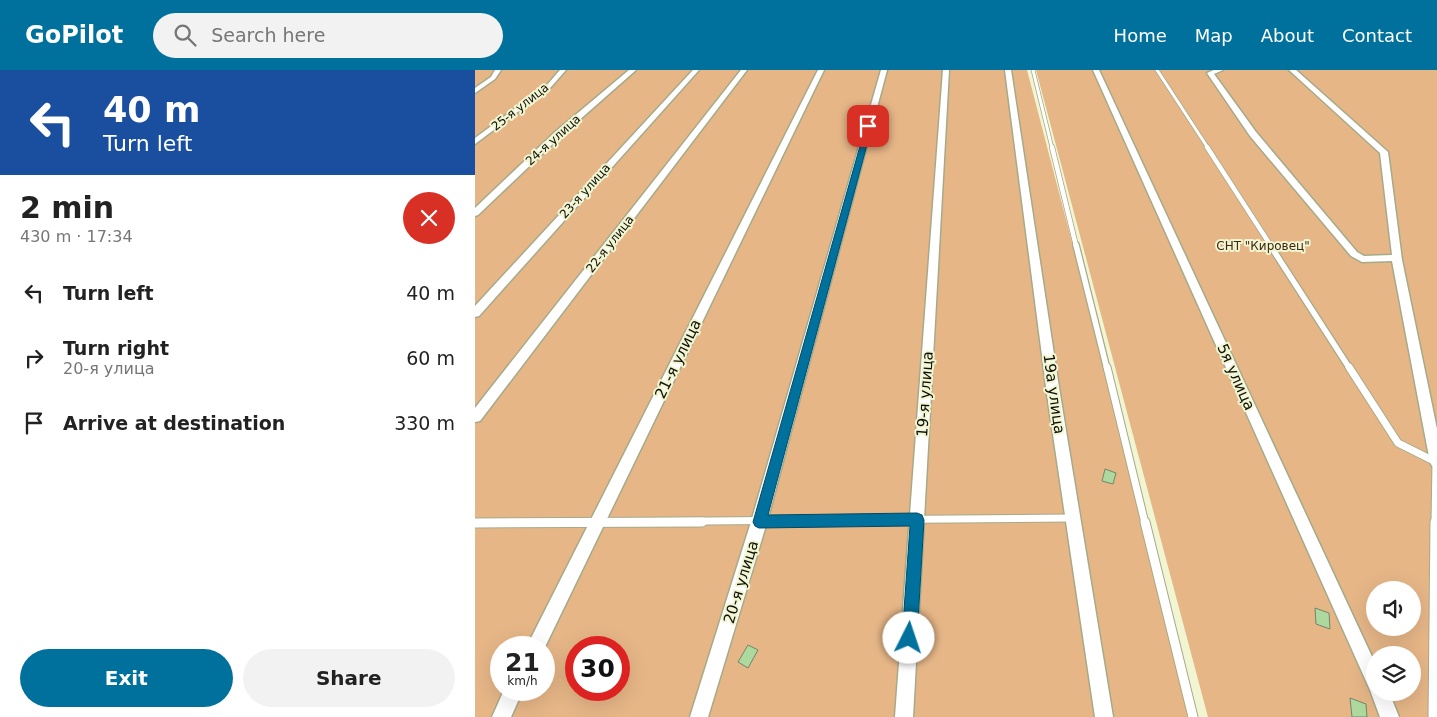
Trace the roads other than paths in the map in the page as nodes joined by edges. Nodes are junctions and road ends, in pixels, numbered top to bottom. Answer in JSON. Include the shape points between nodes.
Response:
{"nodes":[{"id":1,"x":499,"y":70,"type":"edge"},
{"id":2,"x":563,"y":70,"type":"edge"},
{"id":3,"x":633,"y":70,"type":"edge"},
{"id":4,"x":696,"y":70,"type":"edge"},
{"id":5,"x":744,"y":70,"type":"edge"},
{"id":6,"x":821,"y":70,"type":"edge"},
{"id":7,"x":884,"y":70,"type":"edge"},
{"id":8,"x":946,"y":70,"type":"edge"},
{"id":9,"x":1009,"y":70,"type":"edge"},
{"id":10,"x":1033,"y":70,"type":"edge"},
{"id":11,"x":1096,"y":70,"type":"edge"},
{"id":12,"x":1157,"y":70,"type":"edge"},
{"id":13,"x":1220,"y":70,"type":"edge"},
{"id":14,"x":1292,"y":70,"type":"edge"},
{"id":15,"x":475,"y":91,"type":"edge"},
{"id":16,"x":475,"y":142,"type":"edge"},
{"id":17,"x":475,"y":213,"type":"edge"},
{"id":18,"x":1397,"y":258,"type":"junction"},
{"id":19,"x":475,"y":312,"type":"edge"},
{"id":20,"x":475,"y":417,"type":"edge"},
{"id":21,"x":1437,"y":462,"type":"edge"},
{"id":22,"x":1072,"y":518,"type":"junction"},
{"id":23,"x":917,"y":520,"type":"junction"},
{"id":24,"x":759,"y":522,"type":"junction"},
{"id":25,"x":475,"y":523,"type":"edge"},
{"id":26,"x":597,"y":523,"type":"junction"},
{"id":27,"x":541,"y":636,"type":"edge"},
{"id":28,"x":1366,"y":664,"type":"edge"},
{"id":29,"x":509,"y":701,"type":"edge"},
{"id":30,"x":1383,"y":701,"type":"edge"},
{"id":31,"x":501,"y":717,"type":"edge"},
{"id":32,"x":699,"y":717,"type":"edge"},
{"id":33,"x":904,"y":717,"type":"edge"},
{"id":34,"x":1104,"y":717,"type":"edge"},
{"id":35,"x":1193,"y":717,"type":"edge"},
{"id":36,"x":1390,"y":717,"type":"edge"},
{"id":37,"x":1433,"y":717,"type":"edge"}],
"edges":[{"from":1,"to":15,"type":"street"},
{"from":2,"to":16,"type":"street","name":"25-я улица","via":[[549,86]]},
{"from":3,"to":17,"type":"street","name":"24-я улица","via":[[557,135]]},
{"from":4,"to":19,"type":"street","name":"23-я улица"},
{"from":5,"to":20,"type":"street","name":"22-я улица"},
{"from":6,"to":26,"type":"street","name":"21-я улица"},
{"from":7,"to":24,"type":"street","name":"20-я улица"},
{"from":8,"to":23,"type":"street","name":"19-я улица"},
{"from":9,"to":22,"type":"street","name":"19а улица"},
{"from":10,"to":35,"type":"lane"},
{"from":11,"to":28,"type":"street","name":"5я улица"},
{"from":12,"to":21,"type":"lane","via":[[1398,443]]},
{"from":13,"to":18,"type":"street","via":[[1211,73],[1253,134],[1354,254],[1363,259]]},
{"from":14,"to":18,"type":"street","via":[[1384,152]]},
{"from":18,"to":21,"type":"street"},
{"from":21,"to":37,"type":"lane"},
{"from":22,"to":23,"type":"lane"},
{"from":22,"to":34,"type":"street","name":"19а улица"},
{"from":23,"to":24,"type":"lane"},
{"from":23,"to":33,"type":"street","name":"19-я улица"},
{"from":24,"to":26,"type":"lane"},
{"from":24,"to":32,"type":"street","name":"20-я улица"},
{"from":25,"to":26,"type":"lane"},
{"from":26,"to":27,"type":"street","name":"21-я улица"},
{"from":29,"to":31,"type":"street"},
{"from":30,"to":36,"type":"street"}]}
